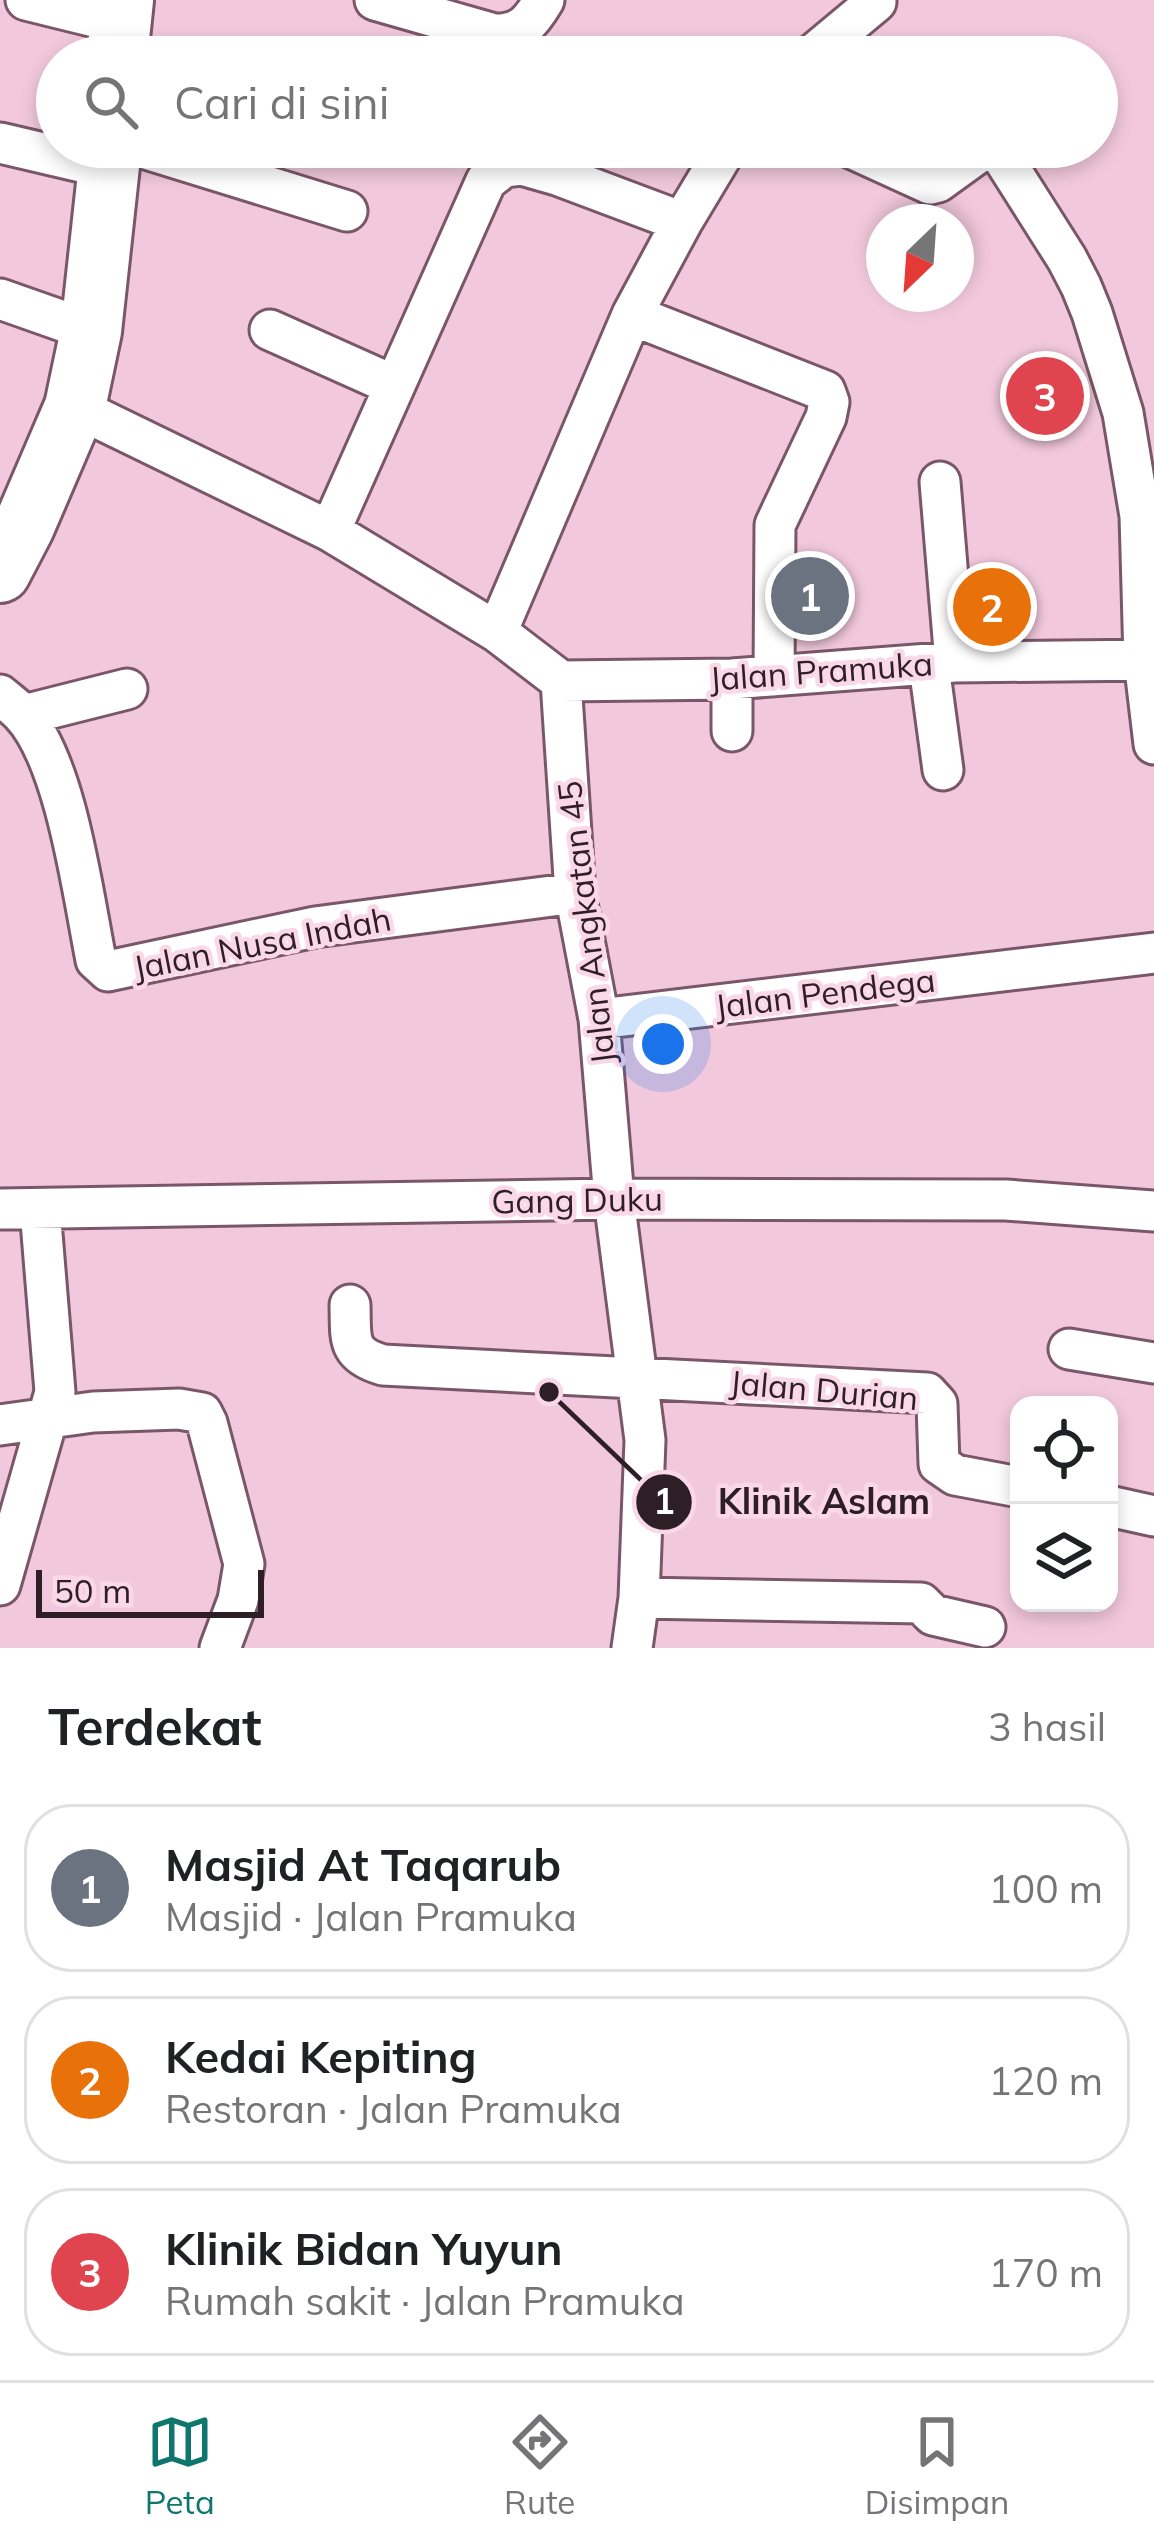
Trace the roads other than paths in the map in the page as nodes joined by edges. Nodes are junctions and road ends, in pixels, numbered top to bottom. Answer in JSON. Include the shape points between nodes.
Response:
{"nodes":[{"id":1,"x":26,"y":0,"type":"edge"},
{"id":2,"x":375,"y":0,"type":"edge"},
{"id":3,"x":544,"y":0,"type":"edge"},
{"id":4,"x":876,"y":2,"type":"edge"},
{"id":5,"x":120,"y":27,"type":"edge"},
{"id":6,"x":835,"y":36,"type":"edge"},
{"id":7,"x":0,"y":143,"type":"edge"},
{"id":8,"x":36,"y":146,"type":"edge"},
{"id":9,"x":117,"y":168,"type":"edge"},
{"id":10,"x":175,"y":168,"type":"edge"},
{"id":11,"x":503,"y":168,"type":"edge"},
{"id":12,"x":532,"y":168,"type":"edge"},
{"id":13,"x":715,"y":168,"type":"edge"},
{"id":14,"x":895,"y":168,"type":"edge"},
{"id":15,"x":957,"y":168,"type":"edge"},
{"id":16,"x":1008,"y":168,"type":"edge"},
{"id":17,"x":347,"y":211,"type":"dead end"},
{"id":18,"x":682,"y":222,"type":"junction"},
{"id":19,"x":0,"y":299,"type":"edge"},
{"id":20,"x":632,"y":315,"type":"junction"},
{"id":21,"x":270,"y":330,"type":"dead end"},
{"id":22,"x":91,"y":331,"type":"junction"},
{"id":23,"x":393,"y":385,"type":"junction"},
{"id":24,"x":75,"y":407,"type":"junction"},
{"id":25,"x":1139,"y":411,"type":"edge"},
{"id":26,"x":940,"y":482,"type":"dead end"},
{"id":27,"x":330,"y":531,"type":"junction"},
{"id":28,"x":0,"y":572,"type":"edge"},
{"id":29,"x":497,"y":632,"type":"junction"},
{"id":30,"x":1149,"y":660,"type":"edge"},
{"id":31,"x":942,"y":664,"type":"junction"},
{"id":32,"x":774,"y":676,"type":"junction"},
{"id":33,"x":732,"y":679,"type":"junction"},
{"id":34,"x":561,"y":681,"type":"junction"},
{"id":35,"x":128,"y":689,"type":"dead end"},
{"id":36,"x":12,"y":705,"type":"edge"},
{"id":37,"x":732,"y":731,"type":"dead end"},
{"id":38,"x":1154,"y":744,"type":"edge"},
{"id":39,"x":944,"y":770,"type":"dead end"},
{"id":40,"x":574,"y":893,"type":"junction"},
{"id":41,"x":1154,"y":953,"type":"edge"},
{"id":42,"x":598,"y":1019,"type":"junction"},
{"id":43,"x":614,"y":1199,"type":"junction"},
{"id":44,"x":40,"y":1209,"type":"junction"},
{"id":45,"x":0,"y":1210,"type":"edge"},
{"id":46,"x":1154,"y":1211,"type":"edge"},
{"id":47,"x":350,"y":1305,"type":"dead end"},
{"id":48,"x":1069,"y":1349,"type":"dead end"},
{"id":49,"x":1154,"y":1363,"type":"edge"},
{"id":50,"x":638,"y":1377,"type":"junction"},
{"id":51,"x":47,"y":1418,"type":"junction"},
{"id":52,"x":0,"y":1425,"type":"edge"},
{"id":53,"x":1010,"y":1484,"type":"edge"},
{"id":54,"x":1118,"y":1508,"type":"edge"},
{"id":55,"x":1154,"y":1516,"type":"edge"},
{"id":56,"x":0,"y":1585,"type":"edge"},
{"id":57,"x":639,"y":1598,"type":"junction"},
{"id":58,"x":986,"y":1627,"type":"dead end"},
{"id":59,"x":220,"y":1648,"type":"edge"},
{"id":60,"x":632,"y":1648,"type":"edge"}],
"edges":[{"from":1,"to":5,"type":"street"},
{"from":2,"to":3,"type":"street","via":[[512,34]]},
{"from":4,"to":6,"type":"street"},
{"from":7,"to":8,"type":"street"},
{"from":9,"to":22,"type":"highway"},
{"from":10,"to":17,"type":"street"},
{"from":11,"to":23,"type":"street","via":[[486,181]]},
{"from":12,"to":18,"type":"street"},
{"from":13,"to":18,"type":"street"},
{"from":14,"to":15,"type":"street","via":[[930,184]]},
{"from":16,"to":25,"type":"street","via":[[1074,272]]},
{"from":18,"to":20,"type":"street"},
{"from":19,"to":22,"type":"street"},
{"from":20,"to":29,"type":"street"},
{"from":20,"to":32,"type":"street","via":[[825,392],[829,402],[775,525]]},
{"from":21,"to":23,"type":"street"},
{"from":22,"to":24,"type":"highway"},
{"from":23,"to":27,"type":"street"},
{"from":24,"to":27,"type":"street"},
{"from":24,"to":28,"type":"highway"},
{"from":25,"to":30,"type":"street"},
{"from":26,"to":31,"type":"street"},
{"from":27,"to":29,"type":"street"},
{"from":29,"to":34,"type":"street"},
{"from":30,"to":31,"type":"street","name":"Jalan Pramuka"},
{"from":30,"to":38,"type":"street"},
{"from":31,"to":32,"type":"street","name":"Jalan Pramuka"},
{"from":31,"to":39,"type":"street"},
{"from":32,"to":33,"type":"street","name":"Jalan Pramuka"},
{"from":33,"to":34,"type":"street","name":"Jalan Pramuka"},
{"from":33,"to":37,"type":"street"},
{"from":34,"to":40,"type":"street","name":"Jalan Angkatan 45"},
{"from":35,"to":36,"type":"street"},
{"from":36,"to":40,"type":"street","name":"Jalan Nusa Indah","via":[[62,793],[96,960],[108,971],[314,927]]},
{"from":40,"to":42,"type":"street","name":"Jalan Angkatan 45"},
{"from":41,"to":42,"type":"street","name":"Jalan Pendega"},
{"from":42,"to":43,"type":"street","name":"Jalan Angkatan 45"},
{"from":43,"to":44,"type":"street","name":"Gang Duku"},
{"from":43,"to":46,"type":"street","name":"Gang Duku","via":[[1006,1199]]},
{"from":43,"to":50,"type":"street","name":"Jalan Angkatan 45"},
{"from":44,"to":45,"type":"street","name":"Gang Duku"},
{"from":44,"to":51,"type":"street","via":[[55,1392]]},
{"from":47,"to":50,"type":"street","via":[[356,1353],[383,1365]]},
{"from":48,"to":49,"type":"street"},
{"from":50,"to":53,"type":"street","name":"Jalan Durian","via":[[927,1393],[937,1403],[940,1464]]},
{"from":50,"to":57,"type":"street","name":"Jalan Angkatan 45","via":[[645,1439]]},
{"from":51,"to":52,"type":"street"},
{"from":51,"to":56,"type":"street"},
{"from":51,"to":59,"type":"street","via":[[202,1413],[244,1564]]},
{"from":54,"to":55,"type":"street"},
{"from":57,"to":58,"type":"street","via":[[920,1604],[933,1615]]},
{"from":57,"to":60,"type":"street","name":"Jalan Angkatan 45"}]}
